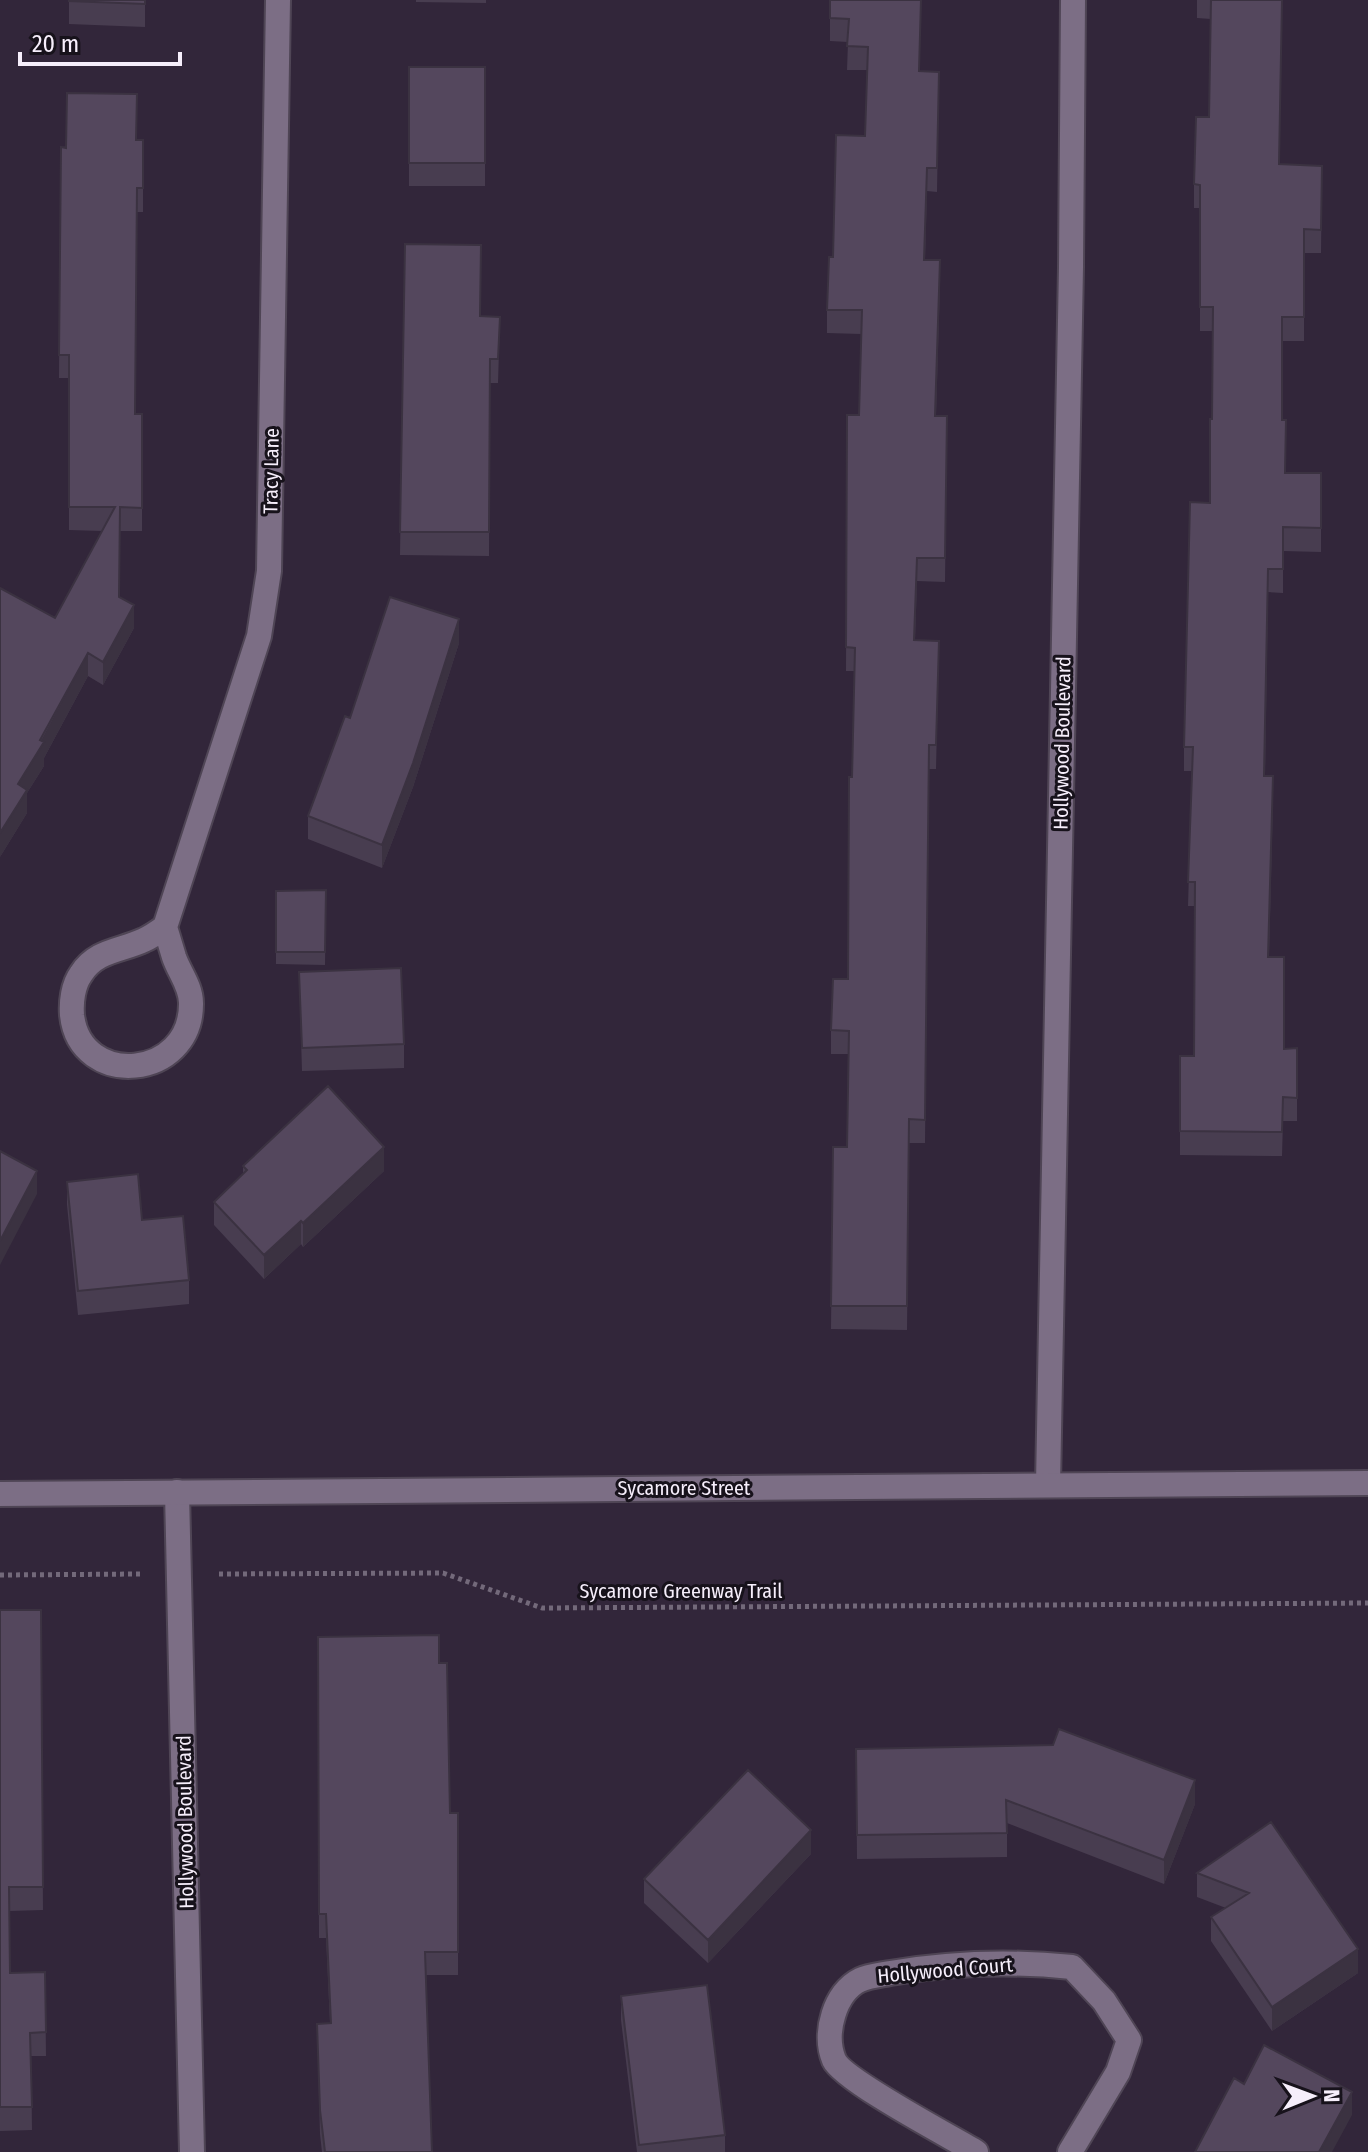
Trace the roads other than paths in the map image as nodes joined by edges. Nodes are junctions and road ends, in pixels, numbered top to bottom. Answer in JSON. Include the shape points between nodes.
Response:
{"nodes":[{"id":1,"x":278,"y":0,"type":"edge"},
{"id":2,"x":1073,"y":0,"type":"edge"},
{"id":3,"x":165,"y":927,"type":"junction"},
{"id":4,"x":1368,"y":1483,"type":"edge"},
{"id":5,"x":1048,"y":1485,"type":"junction"},
{"id":6,"x":177,"y":1492,"type":"junction"},
{"id":7,"x":0,"y":1494,"type":"edge"},
{"id":8,"x":192,"y":2152,"type":"edge"},
{"id":9,"x":976,"y":2152,"type":"edge"},
{"id":10,"x":1070,"y":2152,"type":"edge"}],
"edges":[{"from":1,"to":3,"type":"street","name":"Tracy Lane","via":[[269,571],[259,636]]},
{"from":2,"to":5,"type":"street","name":"Hollywood Boulevard"},
{"from":3,"to":3,"type":"street","via":[[94,959],[80,975],[71,1003],[73,1025],[98,1058],[135,1067],[155,1063],[185,1034],[191,999]]},
{"from":4,"to":5,"type":"street","name":"Sycamore Street"},
{"from":5,"to":6,"type":"street","name":"Sycamore Street"},
{"from":6,"to":7,"type":"street","name":"Sycamore Street"},
{"from":6,"to":8,"type":"street","name":"Hollywood Boulevard"},
{"from":9,"to":10,"type":"street","name":"Hollywood Court","via":[[856,2080],[834,2061],[829,2033],[847,1988],[863,1978],[912,1969],[1030,1963],[1072,1967],[1104,2001],[1129,2040],[1118,2072]]}]}
